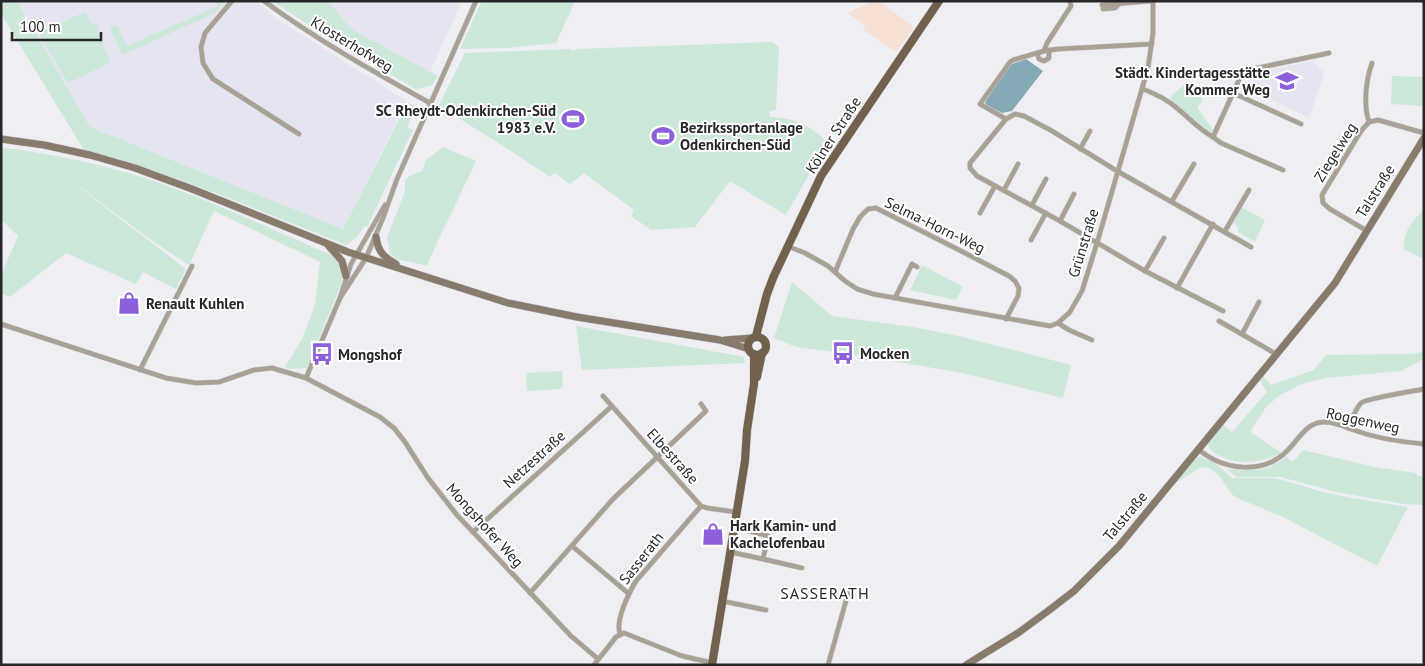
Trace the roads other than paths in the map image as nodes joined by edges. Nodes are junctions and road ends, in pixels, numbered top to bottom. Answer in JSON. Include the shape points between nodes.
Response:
{"nodes":[{"id":1,"x":232,"y":1,"type":"edge"},
{"id":2,"x":264,"y":1,"type":"edge"},
{"id":3,"x":476,"y":1,"type":"edge"},
{"id":4,"x":939,"y":1,"type":"edge"},
{"id":5,"x":1070,"y":1,"type":"edge"},
{"id":6,"x":1151,"y":1,"type":"edge"},
{"id":7,"x":1102,"y":7,"type":"dead end"},
{"id":8,"x":1152,"y":44,"type":"junction"},
{"id":9,"x":1049,"y":50,"type":"junction"},
{"id":10,"x":1044,"y":51,"type":"junction"},
{"id":11,"x":1037,"y":53,"type":"junction"},
{"id":12,"x":1329,"y":53,"type":"dead end"},
{"id":13,"x":1372,"y":63,"type":"dead end"},
{"id":14,"x":1143,"y":89,"type":"junction"},
{"id":15,"x":1233,"y":93,"type":"junction"},
{"id":16,"x":430,"y":104,"type":"junction"},
{"id":17,"x":1006,"y":119,"type":"junction"},
{"id":18,"x":1369,"y":122,"type":"junction"},
{"id":19,"x":1301,"y":124,"type":"dead end"},
{"id":20,"x":1090,"y":131,"type":"dead end"},
{"id":21,"x":1424,"y":133,"type":"edge"},
{"id":22,"x":299,"y":134,"type":"dead end"},
{"id":23,"x":1213,"y":138,"type":"junction"},
{"id":24,"x":1424,"y":138,"type":"edge"},
{"id":25,"x":1,"y":139,"type":"edge"},
{"id":26,"x":1080,"y":149,"type":"junction"},
{"id":27,"x":1018,"y":164,"type":"dead end"},
{"id":28,"x":1194,"y":164,"type":"dead end"},
{"id":29,"x":1283,"y":170,"type":"dead end"},
{"id":30,"x":1117,"y":171,"type":"junction"},
{"id":31,"x":1046,"y":179,"type":"dead end"},
{"id":32,"x":995,"y":186,"type":"junction"},
{"id":33,"x":1004,"y":190,"type":"junction"},
{"id":34,"x":1248,"y":190,"type":"dead end"},
{"id":35,"x":1074,"y":194,"type":"dead end"},
{"id":36,"x":388,"y":200,"type":"junction"},
{"id":37,"x":1172,"y":201,"type":"junction"},
{"id":38,"x":1032,"y":205,"type":"junction"},
{"id":39,"x":980,"y":213,"type":"dead end"},
{"id":40,"x":1046,"y":213,"type":"junction"},
{"id":41,"x":1060,"y":221,"type":"junction"},
{"id":42,"x":1213,"y":224,"type":"junction"},
{"id":43,"x":1225,"y":231,"type":"junction"},
{"id":44,"x":1367,"y":231,"type":"junction"},
{"id":45,"x":376,"y":236,"type":"junction"},
{"id":46,"x":1164,"y":238,"type":"dead end"},
{"id":47,"x":1031,"y":240,"type":"dead end"},
{"id":48,"x":326,"y":243,"type":"junction"},
{"id":49,"x":1097,"y":243,"type":"junction"},
{"id":50,"x":787,"y":246,"type":"junction"},
{"id":51,"x":1252,"y":247,"type":"dead end"},
{"id":52,"x":355,"y":254,"type":"junction"},
{"id":53,"x":366,"y":258,"type":"junction"},
{"id":54,"x":192,"y":266,"type":"dead end"},
{"id":55,"x":917,"y":267,"type":"dead end"},
{"id":56,"x":1146,"y":271,"type":"junction"},
{"id":57,"x":835,"y":272,"type":"junction"},
{"id":58,"x":346,"y":276,"type":"junction"},
{"id":59,"x":433,"y":280,"type":"junction"},
{"id":60,"x":1177,"y":288,"type":"junction"},
{"id":61,"x":340,"y":298,"type":"junction"},
{"id":62,"x":895,"y":298,"type":"junction"},
{"id":63,"x":1259,"y":302,"type":"dead end"},
{"id":64,"x":1223,"y":311,"type":"dead end"},
{"id":65,"x":1006,"y":318,"type":"junction"},
{"id":66,"x":1219,"y":321,"type":"dead end"},
{"id":67,"x":1058,"y":323,"type":"junction"},
{"id":68,"x":1,"y":324,"type":"edge"},
{"id":69,"x":1242,"y":334,"type":"junction"},
{"id":70,"x":757,"y":338,"type":"junction"},
{"id":71,"x":720,"y":340,"type":"junction"},
{"id":72,"x":1092,"y":340,"type":"dead end"},
{"id":73,"x":755,"y":352,"type":"junction"},
{"id":74,"x":1276,"y":354,"type":"junction"},
{"id":75,"x":140,"y":370,"type":"junction"},
{"id":76,"x":306,"y":378,"type":"junction"},
{"id":77,"x":1424,"y":389,"type":"edge"},
{"id":78,"x":602,"y":396,"type":"dead end"},
{"id":79,"x":701,"y":404,"type":"dead end"},
{"id":80,"x":612,"y":406,"type":"junction"},
{"id":81,"x":1348,"y":428,"type":"junction"},
{"id":82,"x":1424,"y":444,"type":"edge"},
{"id":83,"x":1198,"y":449,"type":"junction"},
{"id":84,"x":657,"y":456,"type":"junction"},
{"id":85,"x":701,"y":506,"type":"junction"},
{"id":86,"x":736,"y":512,"type":"junction"},
{"id":87,"x":734,"y":527,"type":"junction"},
{"id":88,"x":473,"y":532,"type":"junction"},
{"id":89,"x":572,"y":546,"type":"junction"},
{"id":90,"x":730,"y":552,"type":"junction"},
{"id":91,"x":763,"y":559,"type":"junction"},
{"id":92,"x":802,"y":568,"type":"dead end"},
{"id":93,"x":849,"y":590,"type":"dead end"},
{"id":94,"x":530,"y":593,"type":"junction"},
{"id":95,"x":628,"y":593,"type":"junction"},
{"id":96,"x":722,"y":600,"type":"junction"},
{"id":97,"x":766,"y":610,"type":"dead end"},
{"id":98,"x":620,"y":634,"type":"junction"},
{"id":99,"x":597,"y":658,"type":"junction"},
{"id":100,"x":712,"y":664,"type":"edge"},
{"id":101,"x":594,"y":665,"type":"edge"},
{"id":102,"x":828,"y":665,"type":"edge"},
{"id":103,"x":966,"y":665,"type":"edge"}],
"edges":[{"from":1,"to":22,"type":"street","via":[[205,33],[201,47],[203,63],[213,79]]},
{"from":2,"to":16,"type":"street","name":"Klosterhofweg","via":[[298,26]]},
{"from":3,"to":16,"type":"street"},
{"from":4,"to":50,"type":"main road","name":"Kölner Straße","via":[[822,176]]},
{"from":5,"to":10,"type":"street","via":[[1071,6]]},
{"from":6,"to":7,"type":"street","name":"Grünstraße"},
{"from":6,"to":8,"type":"street","name":"Grünstraße","via":[[1154,22]]},
{"from":8,"to":9,"type":"street"},
{"from":8,"to":14,"type":"street","name":"Grünstraße"},
{"from":9,"to":10,"type":"street"},
{"from":9,"to":11,"type":"street","via":[[1044,61]]},
{"from":10,"to":11,"type":"street"},
{"from":11,"to":17,"type":"street","via":[[1010,62],[980,104]]},
{"from":12,"to":15,"type":"street","via":[[1243,71]]},
{"from":13,"to":18,"type":"street","name":"Ziegelweg","via":[[1368,75],[1366,115]]},
{"from":14,"to":23,"type":"street","via":[[1177,108]]},
{"from":14,"to":30,"type":"street","name":"Grünstraße"},
{"from":15,"to":19,"type":"street"},
{"from":15,"to":23,"type":"street"},
{"from":16,"to":36,"type":"street"},
{"from":17,"to":26,"type":"street","via":[[1014,114],[1024,116]]},
{"from":17,"to":32,"type":"street","via":[[970,163],[977,176]]},
{"from":18,"to":21,"type":"street","name":"Ziegelweg","via":[[1378,120]]},
{"from":18,"to":44,"type":"street","name":"Ziegelweg","via":[[1322,195],[1323,203],[1330,209]]},
{"from":20,"to":26,"type":"street"},
{"from":23,"to":29,"type":"street"},
{"from":24,"to":44,"type":"main road","name":"Talstraße"},
{"from":25,"to":48,"type":"main road","via":[[44,145],[135,168]]},
{"from":26,"to":30,"type":"street"},
{"from":27,"to":33,"type":"street"},
{"from":28,"to":37,"type":"street"},
{"from":30,"to":37,"type":"street"},
{"from":30,"to":49,"type":"street","name":"Grünstraße"},
{"from":31,"to":38,"type":"street"},
{"from":32,"to":33,"type":"street"},
{"from":32,"to":39,"type":"street"},
{"from":33,"to":38,"type":"street"},
{"from":34,"to":43,"type":"street"},
{"from":35,"to":41,"type":"street"},
{"from":36,"to":45,"type":"street"},
{"from":36,"to":52,"type":"street"},
{"from":37,"to":42,"type":"street"},
{"from":38,"to":40,"type":"street"},
{"from":40,"to":41,"type":"street"},
{"from":40,"to":47,"type":"street"},
{"from":41,"to":49,"type":"street"},
{"from":42,"to":43,"type":"street"},
{"from":42,"to":60,"type":"street"},
{"from":43,"to":51,"type":"street"},
{"from":44,"to":74,"type":"main road","name":"Talstraße","via":[[1335,283]]},
{"from":45,"to":53,"type":"street"},
{"from":45,"to":59,"type":"main road","via":[[383,257]]},
{"from":46,"to":56,"type":"street"},
{"from":48,"to":52,"type":"main road"},
{"from":48,"to":58,"type":"main road","via":[[342,261]]},
{"from":49,"to":56,"type":"street"},
{"from":49,"to":67,"type":"street","name":"Grünstraße","via":[[1082,291],[1070,312]]},
{"from":50,"to":57,"type":"street"},
{"from":50,"to":70,"type":"main road","name":"Kölner Straße","via":[[767,294]]},
{"from":52,"to":53,"type":"main road"},
{"from":52,"to":58,"type":"street"},
{"from":53,"to":59,"type":"main road"},
{"from":53,"to":61,"type":"street"},
{"from":54,"to":75,"type":"street"},
{"from":55,"to":62,"type":"street","via":[[912,264]]},
{"from":56,"to":60,"type":"street"},
{"from":57,"to":62,"type":"street","via":[[857,289]]},
{"from":57,"to":65,"type":"street","name":"Selma-Horn-Weg","via":[[860,217],[868,209],[876,208],[1016,281],[1018,296]]},
{"from":58,"to":61,"type":"street"},
{"from":59,"to":71,"type":"main road","via":[[516,305]]},
{"from":60,"to":64,"type":"street"},
{"from":61,"to":76,"type":"street"},
{"from":62,"to":65,"type":"street"},
{"from":63,"to":69,"type":"street"},
{"from":65,"to":67,"type":"street","via":[[1050,326]]},
{"from":66,"to":69,"type":"street"},
{"from":67,"to":72,"type":"street"},
{"from":68,"to":75,"type":"street"},
{"from":69,"to":74,"type":"street"},
{"from":70,"to":71,"type":"main road"},
{"from":70,"to":73,"type":"main road","name":"Kölner Straße","via":[[748,343]]},
{"from":70,"to":73,"type":"main road","name":"Kölner Straße","via":[[766,346]]},
{"from":71,"to":73,"type":"main road"},
{"from":73,"to":86,"type":"main road","name":"Kölner Straße","via":[[761,362],[754,384],[746,461]]},
{"from":74,"to":83,"type":"main road","name":"Talstraße"},
{"from":75,"to":76,"type":"street","via":[[196,383],[219,382],[254,370],[272,368]]},
{"from":76,"to":88,"type":"street","name":"Mongshofer Weg","via":[[380,416],[394,428],[444,500]]},
{"from":77,"to":81,"type":"street","via":[[1364,400]]},
{"from":78,"to":80,"type":"street","name":"Elbestraße"},
{"from":79,"to":84,"type":"street","via":[[706,411]]},
{"from":80,"to":84,"type":"street","name":"Elbestraße"},
{"from":80,"to":88,"type":"street","name":"Netzestraße"},
{"from":81,"to":82,"type":"street","name":"Roggenweg"},
{"from":81,"to":83,"type":"street","name":"Roggenweg","via":[[1331,423],[1316,424],[1300,435],[1279,458],[1251,467],[1224,464]]},
{"from":83,"to":103,"type":"main road","name":"Talstraße","via":[[1119,546],[1074,591],[1018,633]]},
{"from":84,"to":85,"type":"street","name":"Elbestraße"},
{"from":84,"to":89,"type":"street"},
{"from":85,"to":86,"type":"street","name":"Elbestraße"},
{"from":85,"to":95,"type":"street","name":"Sasserath"},
{"from":86,"to":87,"type":"main road","name":"Kölner Straße"},
{"from":87,"to":90,"type":"main road","name":"Kölner Straße"},
{"from":87,"to":91,"type":"street","via":[[768,536]]},
{"from":88,"to":94,"type":"street","name":"Mongshofer Weg"},
{"from":89,"to":94,"type":"street"},
{"from":89,"to":95,"type":"street"},
{"from":90,"to":91,"type":"street"},
{"from":90,"to":96,"type":"main road","name":"Kölner Straße"},
{"from":91,"to":92,"type":"street"},
{"from":93,"to":102,"type":"street"},
{"from":94,"to":99,"type":"street","name":"Mongshofer Weg"},
{"from":95,"to":98,"type":"street","name":"Sasserath","via":[[618,627]]},
{"from":96,"to":97,"type":"street"},
{"from":96,"to":100,"type":"main road","name":"Kölner Straße"},
{"from":98,"to":99,"type":"street"},
{"from":98,"to":100,"type":"street"},
{"from":99,"to":101,"type":"street"}]}
